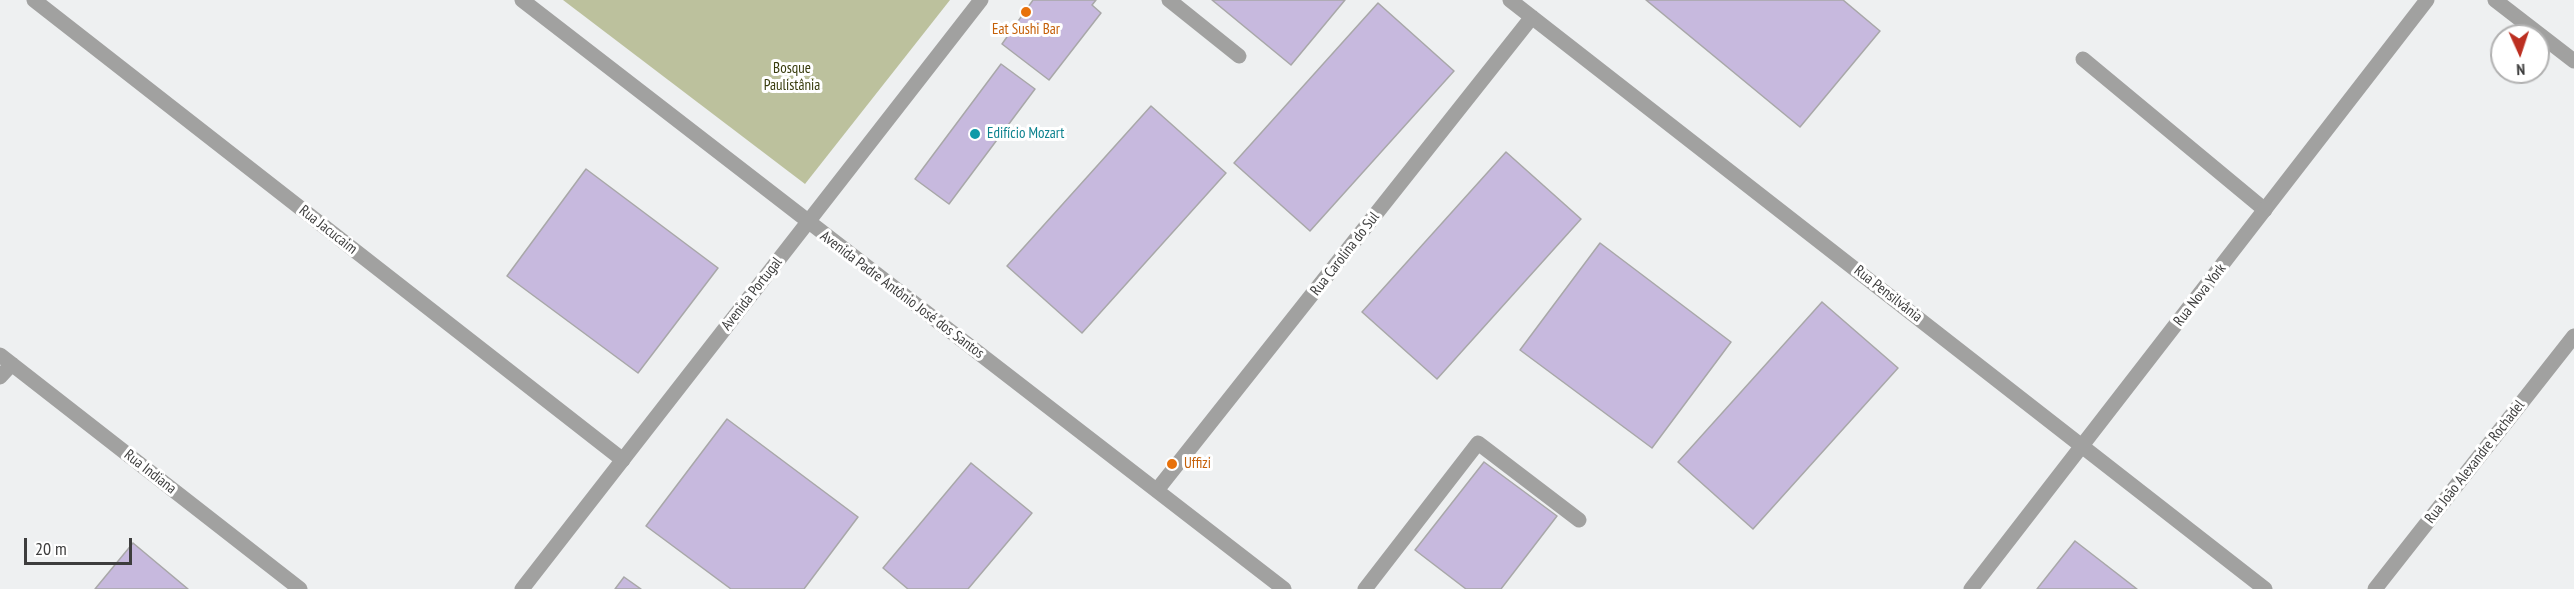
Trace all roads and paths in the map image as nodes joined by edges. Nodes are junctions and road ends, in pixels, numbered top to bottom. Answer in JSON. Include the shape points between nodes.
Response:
{"nodes":[{"id":1,"x":34,"y":0,"type":"edge"},
{"id":2,"x":522,"y":0,"type":"edge"},
{"id":3,"x":981,"y":0,"type":"edge"},
{"id":4,"x":1169,"y":0,"type":"edge"},
{"id":5,"x":1510,"y":0,"type":"edge"},
{"id":6,"x":2427,"y":0,"type":"edge"},
{"id":7,"x":2495,"y":0,"type":"edge"},
{"id":8,"x":1532,"y":18,"type":"junction"},
{"id":9,"x":1239,"y":56,"type":"dead end"},
{"id":10,"x":2083,"y":59,"type":"dead end"},
{"id":11,"x":2574,"y":61,"type":"edge"},
{"id":12,"x":2265,"y":210,"type":"junction"},
{"id":13,"x":808,"y":223,"type":"junction"},
{"id":14,"x":2574,"y":336,"type":"edge"},
{"id":15,"x":6,"y":359,"type":"edge"},
{"id":16,"x":0,"y":377,"type":"edge"},
{"id":17,"x":2083,"y":446,"type":"junction"},
{"id":18,"x":622,"y":460,"type":"junction"},
{"id":19,"x":1157,"y":490,"type":"junction"},
{"id":20,"x":1580,"y":520,"type":"dead end"},
{"id":21,"x":300,"y":589,"type":"edge"},
{"id":22,"x":522,"y":589,"type":"edge"},
{"id":23,"x":1284,"y":589,"type":"edge"},
{"id":24,"x":1365,"y":589,"type":"edge"},
{"id":25,"x":1971,"y":589,"type":"edge"},
{"id":26,"x":2265,"y":589,"type":"edge"},
{"id":27,"x":2375,"y":589,"type":"edge"}],
"edges":[{"from":1,"to":18,"type":"street","name":"Rua Jacucaim"},
{"from":2,"to":13,"type":"street","name":"Avenida Padre Antônio José dos Santos"},
{"from":3,"to":13,"type":"street","name":"Avenida Portugal"},
{"from":4,"to":9,"type":"street"},
{"from":5,"to":8,"type":"street","name":"Rua Pensilvânia"},
{"from":6,"to":12,"type":"street","name":"Rua Nova York"},
{"from":7,"to":11,"type":"street"},
{"from":8,"to":17,"type":"street","name":"Rua Pensilvânia"},
{"from":8,"to":19,"type":"street","name":"Rua Carolina do Sul"},
{"from":10,"to":12,"type":"street"},
{"from":12,"to":17,"type":"street","name":"Rua Nova York"},
{"from":13,"to":18,"type":"street","name":"Avenida Portugal"},
{"from":13,"to":19,"type":"street","name":"Avenida Padre Antônio José dos Santos"},
{"from":14,"to":27,"type":"street","name":"Rua João Alexandre Rochadel"},
{"from":15,"to":16,"type":"street"},
{"from":15,"to":21,"type":"street","name":"Rua Indiana"},
{"from":17,"to":25,"type":"street","name":"Rua Nova York"},
{"from":17,"to":26,"type":"street","name":"Rua Pensilvânia"},
{"from":18,"to":22,"type":"street","name":"Avenida Portugal"},
{"from":19,"to":23,"type":"street","name":"Avenida Padre Antônio José dos Santos"},
{"from":20,"to":24,"type":"street","via":[[1478,443]]}]}
